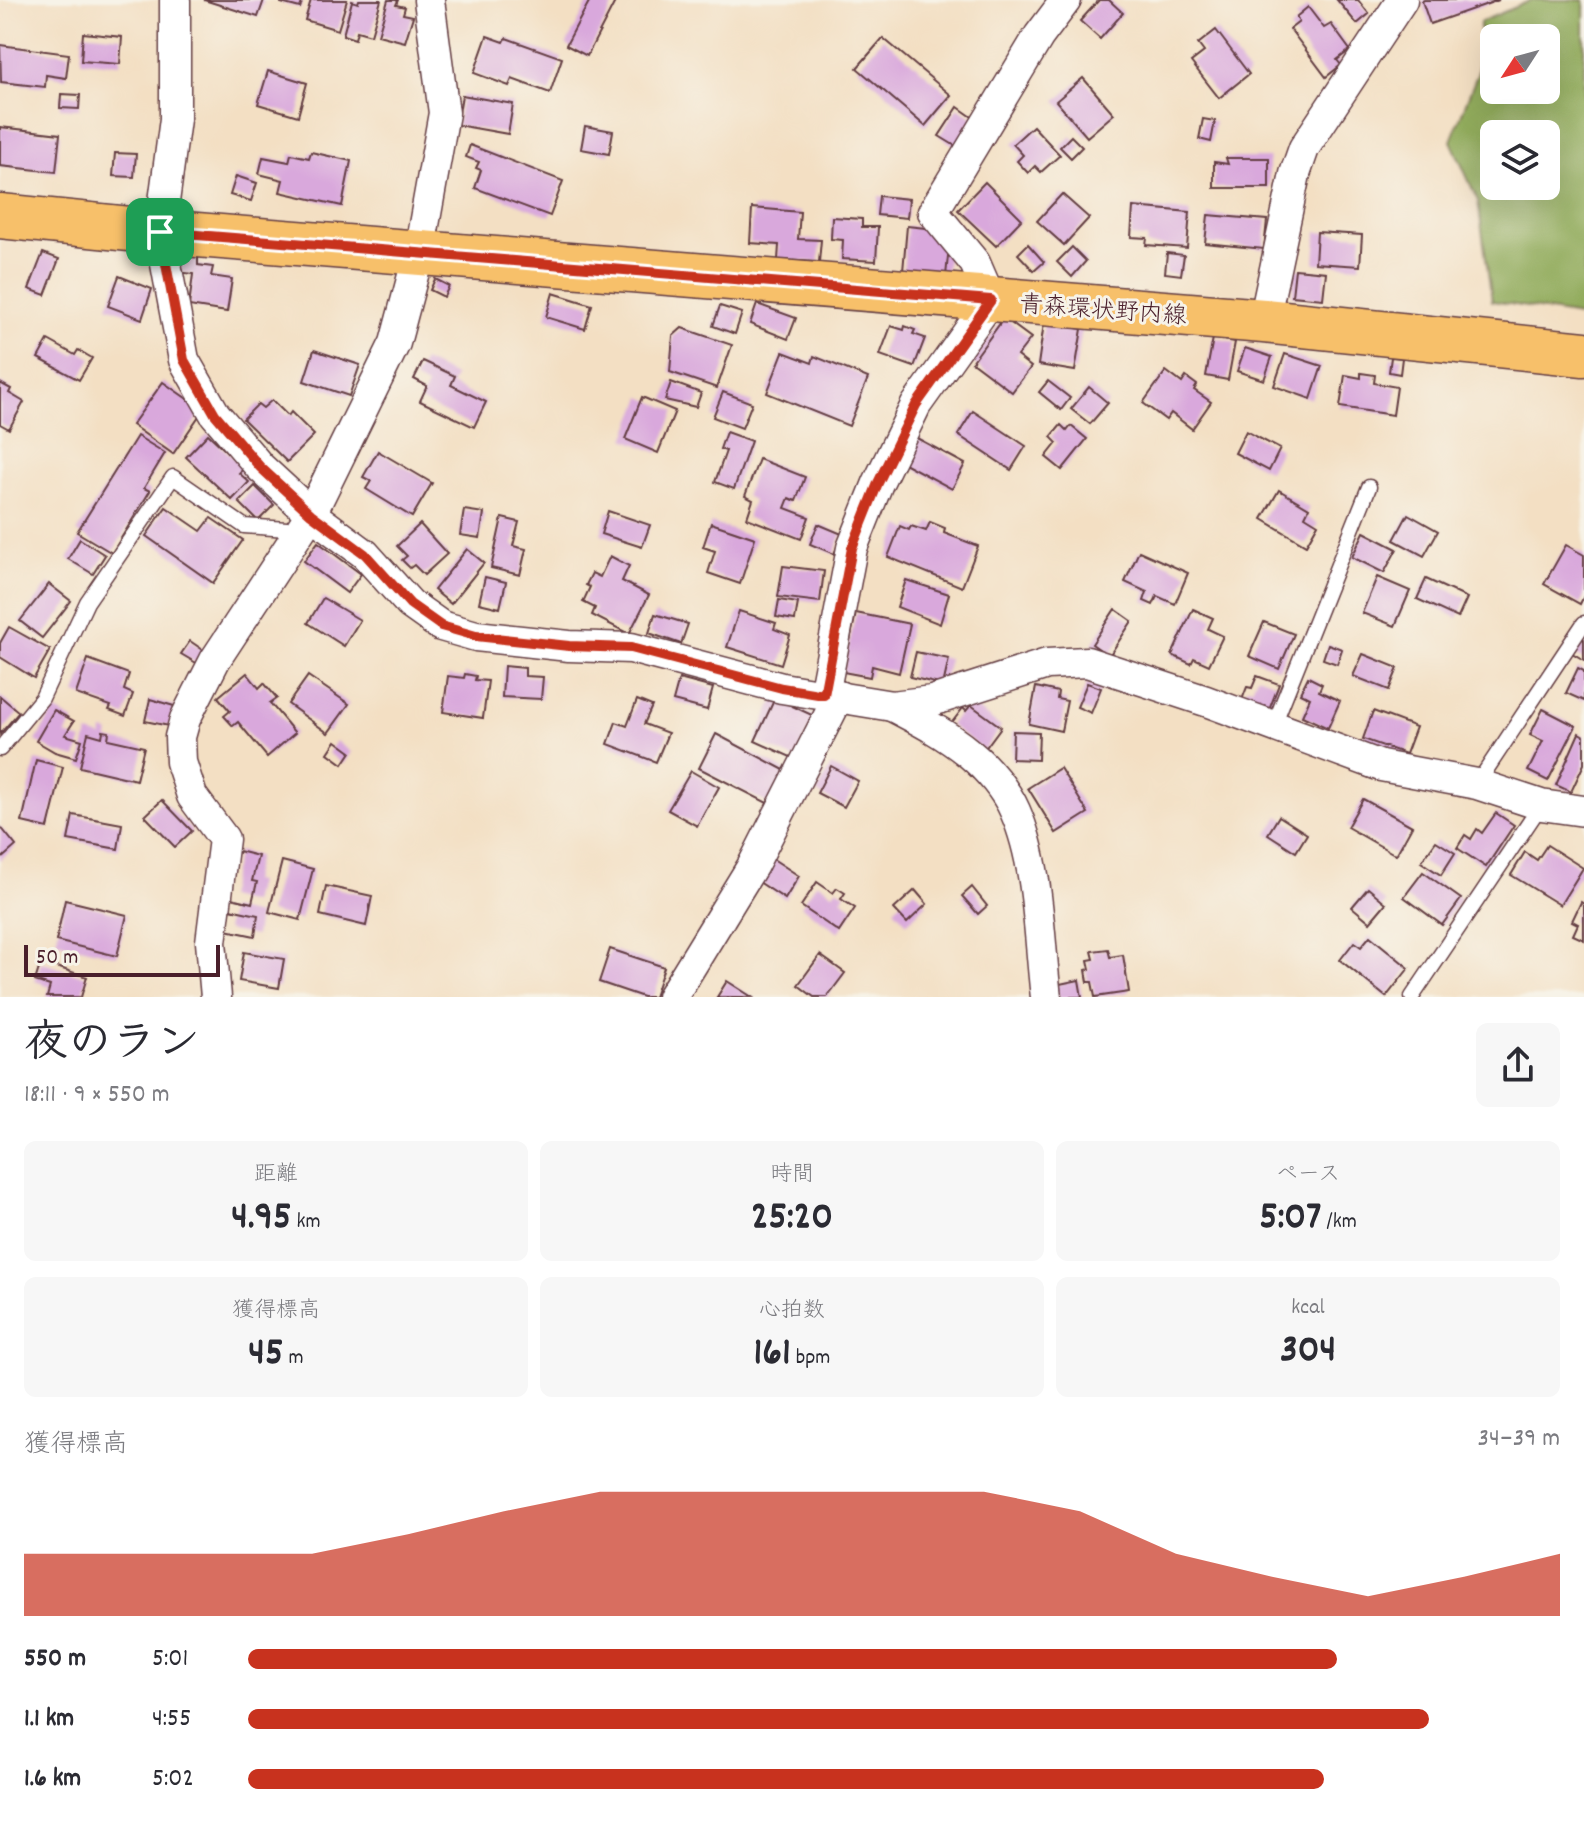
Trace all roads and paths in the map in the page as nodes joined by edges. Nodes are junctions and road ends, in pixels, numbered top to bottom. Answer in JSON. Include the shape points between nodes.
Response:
{"nodes":[{"id":1,"x":175,"y":0,"type":"edge"},
{"id":2,"x":429,"y":0,"type":"edge"},
{"id":3,"x":1066,"y":0,"type":"edge"},
{"id":4,"x":1402,"y":0,"type":"edge"},
{"id":5,"x":0,"y":216,"type":"edge"},
{"id":6,"x":160,"y":232,"type":"junction"},
{"id":7,"x":419,"y":253,"type":"junction"},
{"id":8,"x":991,"y":300,"type":"junction"},
{"id":9,"x":1264,"y":321,"type":"junction"},
{"id":10,"x":1584,"y":354,"type":"edge"},
{"id":11,"x":1369,"y":487,"type":"dead end"},
{"id":12,"x":306,"y":522,"type":"junction"},
{"id":13,"x":1584,"y":623,"type":"edge"},
{"id":14,"x":831,"y":695,"type":"junction"},
{"id":15,"x":892,"y":706,"type":"junction"},
{"id":16,"x":1273,"y":727,"type":"junction"},
{"id":17,"x":0,"y":749,"type":"edge"},
{"id":18,"x":1477,"y":784,"type":"junction"},
{"id":19,"x":1541,"y":805,"type":"junction"},
{"id":20,"x":1584,"y":811,"type":"edge"},
{"id":21,"x":216,"y":997,"type":"edge"},
{"id":22,"x":672,"y":997,"type":"edge"},
{"id":23,"x":1046,"y":997,"type":"edge"},
{"id":24,"x":1412,"y":997,"type":"edge"}],
"edges":[{"from":1,"to":6,"type":"street","via":[[175,119]]},
{"from":2,"to":7,"type":"street","via":[[444,113]]},
{"from":3,"to":8,"type":"street","via":[[933,212],[975,263]]},
{"from":4,"to":9,"type":"street","via":[[1304,148]]},
{"from":5,"to":6,"type":"main road","name":"青森環状野内線"},
{"from":6,"to":7,"type":"main road","name":"青森環状野内線"},
{"from":6,"to":12,"type":"street","via":[[184,360],[215,414]]},
{"from":7,"to":8,"type":"main road","name":"青森環状野内線"},
{"from":7,"to":12,"type":"street","via":[[395,343]]},
{"from":8,"to":9,"type":"main road","name":"青森環状野内線"},
{"from":8,"to":14,"type":"street","via":[[916,405],[878,483],[852,548]]},
{"from":9,"to":10,"type":"main road","name":"青森環状野内線"},
{"from":11,"to":16,"type":"lane"},
{"from":12,"to":14,"type":"street","via":[[365,554],[410,604],[441,626],[476,636],[631,648],[782,688]]},
{"from":12,"to":17,"type":"lane","via":[[244,526],[173,477],[87,602],[42,698]]},
{"from":12,"to":21,"type":"street","via":[[215,660],[180,737],[181,762],[192,796],[224,839],[211,942]]},
{"from":13,"to":18,"type":"lane"},
{"from":14,"to":15,"type":"street"},
{"from":14,"to":22,"type":"street","via":[[753,865]]},
{"from":15,"to":16,"type":"street","via":[[932,701],[1047,664],[1087,662]]},
{"from":15,"to":23,"type":"street","via":[[971,755],[1015,810],[1031,864]]},
{"from":16,"to":18,"type":"street","via":[[1381,766]]},
{"from":18,"to":19,"type":"street"},
{"from":19,"to":20,"type":"street"},
{"from":19,"to":24,"type":"lane"}]}
